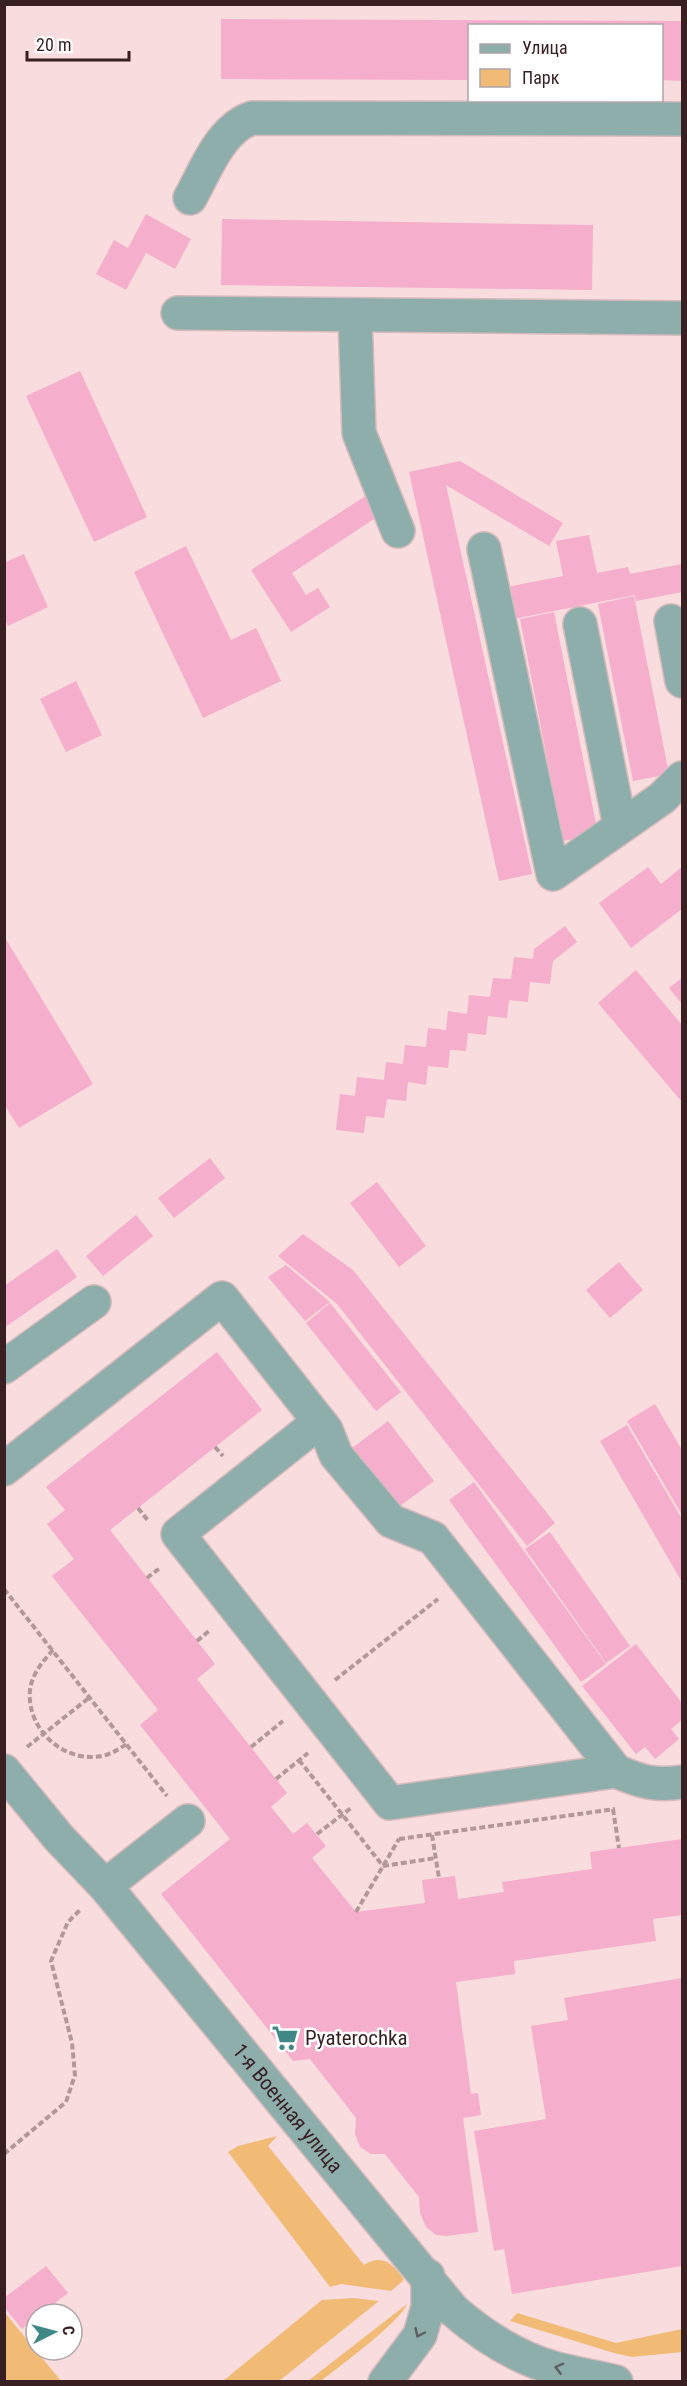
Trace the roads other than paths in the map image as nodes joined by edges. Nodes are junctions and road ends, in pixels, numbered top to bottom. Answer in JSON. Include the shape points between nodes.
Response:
{"nodes":[{"id":1,"x":682,"y":119,"type":"edge"},
{"id":2,"x":190,"y":198,"type":"dead end"},
{"id":3,"x":178,"y":313,"type":"dead end"},
{"id":4,"x":355,"y":315,"type":"junction"},
{"id":5,"x":682,"y":318,"type":"edge"},
{"id":6,"x":398,"y":531,"type":"dead end"},
{"id":7,"x":484,"y":549,"type":"dead end"},
{"id":8,"x":670,"y":621,"type":"dead end"},
{"id":9,"x":580,"y":624,"type":"dead end"},
{"id":10,"x":682,"y":681,"type":"edge"},
{"id":11,"x":682,"y":778,"type":"edge"},
{"id":12,"x":620,"y":826,"type":"junction"},
{"id":13,"x":94,"y":1302,"type":"dead end"},
{"id":14,"x":4,"y":1367,"type":"edge"},
{"id":15,"x":319,"y":1422,"type":"junction"},
{"id":16,"x":4,"y":1469,"type":"edge"},
{"id":17,"x":12,"y":1762,"type":"edge"},
{"id":18,"x":616,"y":1771,"type":"junction"},
{"id":19,"x":682,"y":1782,"type":"edge"},
{"id":20,"x":188,"y":1821,"type":"road end"},
{"id":21,"x":105,"y":1886,"type":"junction"},
{"id":22,"x":428,"y":2276,"type":"junction"},
{"id":23,"x":386,"y":2382,"type":"edge"},
{"id":24,"x":616,"y":2382,"type":"edge"}],
"edges":[{"from":1,"to":2,"type":"street","via":[[252,118],[232,128]]},
{"from":3,"to":4,"type":"street"},
{"from":4,"to":5,"type":"street"},
{"from":4,"to":6,"type":"street","via":[[359,433]]},
{"from":7,"to":12,"type":"street","via":[[553,874]]},
{"from":8,"to":10,"type":"street"},
{"from":9,"to":12,"type":"street"},
{"from":11,"to":12,"type":"street","via":[[662,798]]},
{"from":13,"to":14,"type":"street"},
{"from":15,"to":16,"type":"street","via":[[222,1298]]},
{"from":15,"to":18,"type":"street","via":[[336,1455],[391,1521],[434,1538]]},
{"from":15,"to":18,"type":"street","via":[[178,1534],[299,1709],[335,1732],[390,1803]]},
{"from":17,"to":21,"type":"street","name":"1-я Военная улица","via":[[59,1838]]},
{"from":18,"to":19,"type":"street","via":[[641,1783]]},
{"from":20,"to":21,"type":"street"},
{"from":21,"to":22,"type":"street","name":"1-я Военная улица"},
{"from":22,"to":23,"type":"street","one_way":true,"via":[[428,2307],[420,2335]]},
{"from":24,"to":22,"type":"street","name":"1-я Военная улица","one_way":true,"via":[[513,2353],[453,2310]]}]}
